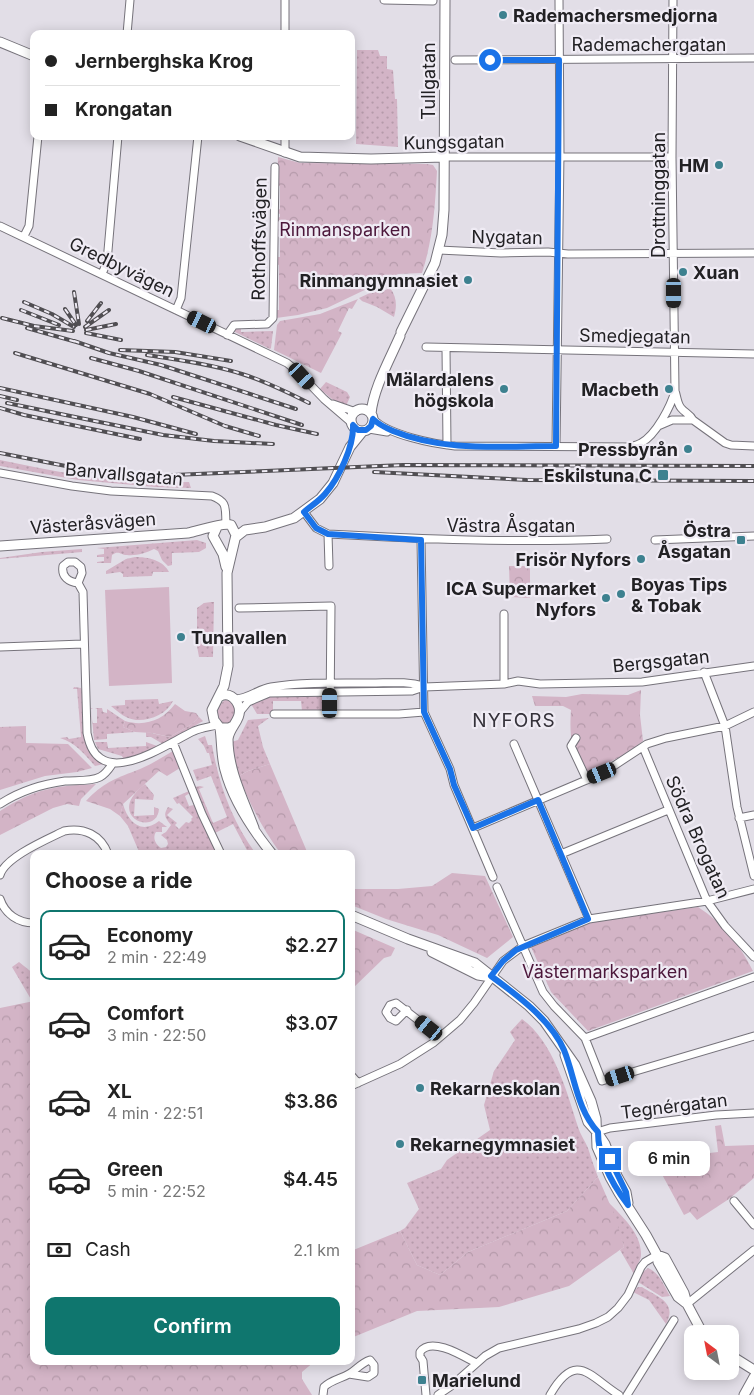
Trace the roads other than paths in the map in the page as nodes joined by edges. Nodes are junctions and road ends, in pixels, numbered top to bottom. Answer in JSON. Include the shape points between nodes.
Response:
{"nodes":[{"id":1,"x":130,"y":0,"type":"edge"},
{"id":2,"x":286,"y":0,"type":"edge"},
{"id":3,"x":384,"y":0,"type":"edge"},
{"id":4,"x":433,"y":0,"type":"edge"},
{"id":5,"x":444,"y":0,"type":"edge"},
{"id":6,"x":559,"y":0,"type":"edge"},
{"id":7,"x":673,"y":0,"type":"edge"},
{"id":8,"x":127,"y":30,"type":"edge"},
{"id":9,"x":285,"y":30,"type":"edge"},
{"id":10,"x":0,"y":42,"type":"edge"},
{"id":11,"x":30,"y":54,"type":"edge"},
{"id":12,"x":754,"y":58,"type":"edge"},
{"id":13,"x":455,"y":60,"type":"dead end"},
{"id":14,"x":559,"y":60,"type":"junction"},
{"id":15,"x":673,"y":60,"type":"junction"},
{"id":16,"x":38,"y":140,"type":"edge"},
{"id":17,"x":118,"y":140,"type":"edge"},
{"id":18,"x":198,"y":140,"type":"edge"},
{"id":19,"x":251,"y":140,"type":"edge"},
{"id":20,"x":285,"y":140,"type":"edge"},
{"id":21,"x":285,"y":153,"type":"junction"},
{"id":22,"x":560,"y":157,"type":"junction"},
{"id":23,"x":672,"y":157,"type":"junction"},
{"id":24,"x":444,"y":158,"type":"junction"},
{"id":25,"x":275,"y":167,"type":"dead end"},
{"id":26,"x":0,"y":226,"type":"edge"},
{"id":27,"x":24,"y":236,"type":"junction"},
{"id":28,"x":438,"y":250,"type":"junction"},
{"id":29,"x":558,"y":253,"type":"junction"},
{"id":30,"x":754,"y":253,"type":"edge"},
{"id":31,"x":674,"y":254,"type":"junction"},
{"id":32,"x":102,"y":274,"type":"junction"},
{"id":33,"x":176,"y":310,"type":"junction"},
{"id":34,"x":227,"y":335,"type":"junction"},
{"id":35,"x":426,"y":346,"type":"dead end"},
{"id":36,"x":446,"y":348,"type":"junction"},
{"id":37,"x":556,"y":350,"type":"junction"},
{"id":38,"x":674,"y":351,"type":"junction"},
{"id":39,"x":754,"y":354,"type":"edge"},
{"id":40,"x":384,"y":374,"type":"junction"},
{"id":41,"x":675,"y":390,"type":"junction"},
{"id":42,"x":328,"y":402,"type":"junction"},
{"id":43,"x":680,"y":407,"type":"junction"},
{"id":44,"x":669,"y":409,"type":"junction"},
{"id":45,"x":358,"y":410,"type":"junction"},
{"id":46,"x":372,"y":417,"type":"junction"},
{"id":47,"x":676,"y":420,"type":"junction"},
{"id":48,"x":693,"y":420,"type":"junction"},
{"id":49,"x":353,"y":424,"type":"junction"},
{"id":50,"x":657,"y":427,"type":"junction"},
{"id":51,"x":366,"y":430,"type":"junction"},
{"id":52,"x":402,"y":434,"type":"junction"},
{"id":53,"x":447,"y":445,"type":"junction"},
{"id":54,"x":556,"y":446,"type":"junction"},
{"id":55,"x":754,"y":446,"type":"edge"},
{"id":56,"x":350,"y":447,"type":"junction"},
{"id":57,"x":0,"y":473,"type":"edge"},
{"id":58,"x":304,"y":512,"type":"junction"},
{"id":59,"x":225,"y":526,"type":"junction"},
{"id":60,"x":188,"y":533,"type":"junction"},
{"id":61,"x":328,"y":534,"type":"junction"},
{"id":62,"x":213,"y":536,"type":"junction"},
{"id":63,"x":754,"y":536,"type":"edge"},
{"id":64,"x":607,"y":539,"type":"dead end"},
{"id":65,"x":234,"y":540,"type":"junction"},
{"id":66,"x":421,"y":540,"type":"junction"},
{"id":67,"x":656,"y":540,"type":"dead end"},
{"id":68,"x":220,"y":545,"type":"junction"},
{"id":69,"x":0,"y":546,"type":"edge"},
{"id":70,"x":329,"y":566,"type":"dead end"},
{"id":71,"x":227,"y":573,"type":"junction"},
{"id":72,"x":78,"y":583,"type":"dead end"},
{"id":73,"x":238,"y":608,"type":"dead end"},
{"id":74,"x":504,"y":614,"type":"dead end"},
{"id":75,"x":84,"y":644,"type":"junction"},
{"id":76,"x":0,"y":648,"type":"edge"},
{"id":77,"x":228,"y":666,"type":"junction"},
{"id":78,"x":754,"y":666,"type":"edge"},
{"id":79,"x":704,"y":672,"type":"junction"},
{"id":80,"x":330,"y":683,"type":"junction"},
{"id":81,"x":504,"y":684,"type":"junction"},
{"id":82,"x":424,"y":686,"type":"junction"},
{"id":83,"x":330,"y":692,"type":"junction"},
{"id":84,"x":219,"y":697,"type":"junction"},
{"id":85,"x":234,"y":698,"type":"junction"},
{"id":86,"x":424,"y":712,"type":"junction"},
{"id":87,"x":754,"y":712,"type":"edge"},
{"id":88,"x":239,"y":713,"type":"junction"},
{"id":89,"x":274,"y":714,"type":"dead end"},
{"id":90,"x":330,"y":714,"type":"junction"},
{"id":91,"x":213,"y":716,"type":"junction"},
{"id":92,"x":218,"y":726,"type":"junction"},
{"id":93,"x":233,"y":726,"type":"junction"},
{"id":94,"x":725,"y":726,"type":"junction"},
{"id":95,"x":197,"y":730,"type":"junction"},
{"id":96,"x":576,"y":738,"type":"dead end"},
{"id":97,"x":173,"y":742,"type":"junction"},
{"id":98,"x":514,"y":744,"type":"dead end"},
{"id":99,"x":643,"y":747,"type":"junction"},
{"id":100,"x":113,"y":763,"type":"junction"},
{"id":101,"x":587,"y":780,"type":"junction"},
{"id":102,"x":538,"y":800,"type":"junction"},
{"id":103,"x":0,"y":804,"type":"edge"},
{"id":104,"x":668,"y":810,"type":"junction"},
{"id":105,"x":754,"y":815,"type":"edge"},
{"id":106,"x":739,"y":818,"type":"junction"},
{"id":107,"x":254,"y":828,"type":"junction"},
{"id":108,"x":473,"y":828,"type":"junction"},
{"id":109,"x":106,"y":850,"type":"edge"},
{"id":110,"x":219,"y":850,"type":"edge"},
{"id":111,"x":269,"y":850,"type":"edge"},
{"id":112,"x":561,"y":854,"type":"junction"},
{"id":113,"x":0,"y":872,"type":"edge"},
{"id":114,"x":754,"y":876,"type":"edge"},
{"id":115,"x":493,"y":877,"type":"dead end"},
{"id":116,"x":498,"y":887,"type":"dead end"},
{"id":117,"x":754,"y":890,"type":"edge"},
{"id":118,"x":0,"y":899,"type":"edge"},
{"id":119,"x":707,"y":901,"type":"junction"},
{"id":120,"x":355,"y":917,"type":"edge"},
{"id":121,"x":588,"y":919,"type":"junction"},
{"id":122,"x":30,"y":923,"type":"edge"},
{"id":123,"x":523,"y":946,"type":"junction"},
{"id":124,"x":754,"y":957,"type":"edge"},
{"id":125,"x":491,"y":976,"type":"junction"},
{"id":126,"x":754,"y":977,"type":"edge"},
{"id":127,"x":407,"y":1010,"type":"dead end"},
{"id":128,"x":754,"y":1036,"type":"edge"},
{"id":129,"x":440,"y":1037,"type":"junction"},
{"id":130,"x":585,"y":1038,"type":"junction"},
{"id":131,"x":355,"y":1084,"type":"edge"},
{"id":132,"x":754,"y":1113,"type":"edge"},
{"id":133,"x":598,"y":1132,"type":"junction"},
{"id":134,"x":734,"y":1201,"type":"dead end"},
{"id":135,"x":754,"y":1225,"type":"edge"},
{"id":136,"x":754,"y":1250,"type":"edge"},
{"id":137,"x":657,"y":1254,"type":"junction"},
{"id":138,"x":687,"y":1304,"type":"junction"},
{"id":139,"x":674,"y":1320,"type":"dead end"},
{"id":140,"x":698,"y":1325,"type":"edge"},
{"id":141,"x":739,"y":1361,"type":"edge"},
{"id":142,"x":476,"y":1364,"type":"junction"},
{"id":143,"x":754,"y":1370,"type":"edge"},
{"id":144,"x":349,"y":1374,"type":"dead end"},
{"id":145,"x":754,"y":1377,"type":"edge"},
{"id":146,"x":323,"y":1395,"type":"edge"},
{"id":147,"x":426,"y":1395,"type":"edge"},
{"id":148,"x":438,"y":1395,"type":"edge"},
{"id":149,"x":550,"y":1395,"type":"edge"},
{"id":150,"x":619,"y":1395,"type":"edge"},
{"id":151,"x":627,"y":1395,"type":"edge"},
{"id":152,"x":744,"y":1395,"type":"edge"}],
"edges":[{"from":1,"to":8,"type":"street"},
{"from":2,"to":9,"type":"street"},
{"from":3,"to":4,"type":"street"},
{"from":5,"to":24,"type":"street","name":"Tullgatan"},
{"from":6,"to":14,"type":"street"},
{"from":7,"to":15,"type":"street","name":"Drottninggatan"},
{"from":10,"to":11,"type":"street"},
{"from":12,"to":15,"type":"street","name":"Rademachergatan"},
{"from":13,"to":14,"type":"street","name":"Rademachergatan"},
{"from":14,"to":15,"type":"street","name":"Rademachergatan"},
{"from":14,"to":22,"type":"street"},
{"from":15,"to":23,"type":"street","name":"Drottninggatan"},
{"from":16,"to":27,"type":"street","via":[[29,226]]},
{"from":17,"to":32,"type":"street","via":[[107,262]]},
{"from":18,"to":33,"type":"street","via":[[181,298]]},
{"from":19,"to":21,"type":"street","name":"Kungsgatan"},
{"from":20,"to":21,"type":"street"},
{"from":21,"to":24,"type":"street","name":"Kungsgatan","via":[[314,159]]},
{"from":22,"to":23,"type":"street","name":"Kungsgatan"},
{"from":22,"to":24,"type":"street","name":"Kungsgatan"},
{"from":22,"to":29,"type":"street"},
{"from":23,"to":31,"type":"street","name":"Drottninggatan"},
{"from":24,"to":28,"type":"street","name":"Tullgatan","via":[[444,210]]},
{"from":25,"to":34,"type":"street","name":"Rothoffsvägen","via":[[273,318],[267,324],[234,325]]},
{"from":26,"to":27,"type":"street","name":"Gredbyvägen"},
{"from":27,"to":32,"type":"street","name":"Gredbyvägen"},
{"from":28,"to":29,"type":"street","name":"Nygatan"},
{"from":28,"to":40,"type":"street","name":"Tullgatan"},
{"from":29,"to":31,"type":"street","name":"Nygatan"},
{"from":29,"to":37,"type":"street"},
{"from":30,"to":31,"type":"street","name":"Nygatan"},
{"from":31,"to":38,"type":"street","name":"Drottninggatan"},
{"from":32,"to":33,"type":"street","name":"Gredbyvägen"},
{"from":33,"to":34,"type":"street","name":"Gredbyvägen"},
{"from":34,"to":42,"type":"street","name":"Gredbyvägen","via":[[287,363]]},
{"from":35,"to":36,"type":"street","name":"Smedjegatan"},
{"from":36,"to":37,"type":"street","name":"Smedjegatan"},
{"from":36,"to":53,"type":"street"},
{"from":37,"to":38,"type":"street","name":"Smedjegatan"},
{"from":37,"to":54,"type":"street"},
{"from":38,"to":39,"type":"street","name":"Smedjegatan"},
{"from":38,"to":41,"type":"street","name":"Drottninggatan"},
{"from":40,"to":45,"type":"street","name":"Tullgatan","via":[[368,403]]},
{"from":40,"to":46,"type":"street","name":"Tullgatan","via":[[372,406]]},
{"from":41,"to":43,"type":"street","name":"Drottninggatan"},
{"from":41,"to":44,"type":"street","name":"Drottninggatan"},
{"from":42,"to":45,"type":"street","name":"Gredbyvägen"},
{"from":42,"to":49,"type":"street","name":"Gredbyvägen"},
{"from":43,"to":44,"type":"street","via":[[675,405]]},
{"from":43,"to":47,"type":"street","via":[[683,414]]},
{"from":43,"to":48,"type":"street"},
{"from":44,"to":47,"type":"street"},
{"from":44,"to":50,"type":"street","name":"Drottninggatan"},
{"from":45,"to":46,"type":"street","via":[[366,410]]},
{"from":45,"to":49,"type":"street","via":[[353,415]]},
{"from":46,"to":51,"type":"street","via":[[372,424]]},
{"from":46,"to":52,"type":"street","via":[[379,425]]},
{"from":47,"to":48,"type":"street"},
{"from":47,"to":50,"type":"street"},
{"from":48,"to":55,"type":"street","via":[[725,443]]},
{"from":49,"to":51,"type":"street","via":[[358,430]]},
{"from":49,"to":56,"type":"street","name":"Västeråsvägen"},
{"from":50,"to":54,"type":"street","via":[[641,443],[630,447]]},
{"from":51,"to":52,"type":"street"},
{"from":51,"to":56,"type":"street","name":"Västeråsvägen"},
{"from":52,"to":53,"type":"street"},
{"from":53,"to":54,"type":"street"},
{"from":56,"to":58,"type":"street","name":"Västeråsvägen","via":[[327,492]]},
{"from":57,"to":59,"type":"street","name":"Banvallsgatan","via":[[111,491],[212,496],[225,504]]},
{"from":58,"to":59,"type":"street","name":"Västeråsvägen"},
{"from":58,"to":61,"type":"street","via":[[316,528]]},
{"from":58,"to":65,"type":"street","name":"Västeråsvägen","via":[[281,523],[245,530]]},
{"from":59,"to":60,"type":"street","name":"Västeråsvägen"},
{"from":59,"to":62,"type":"street"},
{"from":59,"to":65,"type":"street"},
{"from":60,"to":62,"type":"street","name":"Västeråsvägen"},
{"from":60,"to":69,"type":"street","name":"Västeråsvägen"},
{"from":61,"to":66,"type":"street","name":"Västra Åsgatan"},
{"from":61,"to":70,"type":"street"},
{"from":62,"to":68,"type":"street"},
{"from":63,"to":67,"type":"street"},
{"from":64,"to":66,"type":"street","name":"Västra Åsgatan"},
{"from":65,"to":68,"type":"street","name":"Västeråsvägen","via":[[226,546]]},
{"from":65,"to":71,"type":"street"},
{"from":66,"to":82,"type":"street"},
{"from":68,"to":71,"type":"street"},
{"from":71,"to":77,"type":"street"},
{"from":72,"to":75,"type":"street","via":[[83,592]]},
{"from":73,"to":80,"type":"street","via":[[331,606]]},
{"from":74,"to":81,"type":"street"},
{"from":75,"to":76,"type":"street"},
{"from":75,"to":100,"type":"street","via":[[88,740],[100,758]]},
{"from":77,"to":84,"type":"street"},
{"from":77,"to":85,"type":"street"},
{"from":78,"to":79,"type":"street","name":"Bergsgatan"},
{"from":79,"to":81,"type":"street","name":"Bergsgatan","via":[[642,682],[519,687]]},
{"from":79,"to":94,"type":"street"},
{"from":80,"to":82,"type":"street","name":"Bergsgatan","via":[[412,683]]},
{"from":80,"to":83,"type":"street"},
{"from":80,"to":85,"type":"street","name":"Bergsgatan","via":[[269,688],[246,698]]},
{"from":81,"to":82,"type":"street","name":"Bergsgatan"},
{"from":82,"to":83,"type":"street","name":"Bergsgatan","via":[[412,691]]},
{"from":82,"to":86,"type":"street"},
{"from":83,"to":88,"type":"street","name":"Bergsgatan","via":[[269,694],[248,702]]},
{"from":83,"to":90,"type":"street"},
{"from":84,"to":85,"type":"street"},
{"from":84,"to":91,"type":"street","via":[[213,706]]},
{"from":85,"to":88,"type":"street"},
{"from":86,"to":90,"type":"street"},
{"from":86,"to":108,"type":"street"},
{"from":87,"to":94,"type":"street"},
{"from":88,"to":93,"type":"street"},
{"from":89,"to":90,"type":"street"},
{"from":91,"to":92,"type":"street"},
{"from":91,"to":95,"type":"street"},
{"from":92,"to":93,"type":"street"},
{"from":92,"to":95,"type":"street"},
{"from":92,"to":107,"type":"street","via":[[228,780],[237,804]]},
{"from":93,"to":107,"type":"street","via":[[229,735],[229,754]]},
{"from":94,"to":99,"type":"street","via":[[656,741]]},
{"from":94,"to":106,"type":"street"},
{"from":95,"to":97,"type":"street"},
{"from":96,"to":101,"type":"street","via":[[571,746]]},
{"from":97,"to":100,"type":"street","via":[[134,761]]},
{"from":97,"to":110,"type":"street"},
{"from":98,"to":102,"type":"street"},
{"from":99,"to":101,"type":"street","via":[[610,770]]},
{"from":99,"to":104,"type":"street","name":"Södra Brogatan"},
{"from":100,"to":103,"type":"street","via":[[101,777],[38,786]]},
{"from":101,"to":102,"type":"street"},
{"from":102,"to":108,"type":"street"},
{"from":102,"to":112,"type":"street"},
{"from":104,"to":112,"type":"street"},
{"from":104,"to":119,"type":"street","name":"Södra Brogatan"},
{"from":105,"to":106,"type":"street"},
{"from":106,"to":114,"type":"street"},
{"from":107,"to":111,"type":"street"},
{"from":108,"to":115,"type":"street"},
{"from":109,"to":113,"type":"street","via":[[94,835],[71,829],[19,855]]},
{"from":112,"to":121,"type":"street"},
{"from":116,"to":123,"type":"street"},
{"from":117,"to":119,"type":"street"},
{"from":118,"to":122,"type":"street","via":[[11,915]]},
{"from":119,"to":121,"type":"street"},
{"from":119,"to":124,"type":"street","name":"Södra Brogatan"},
{"from":120,"to":125,"type":"street","via":[[478,974]]},
{"from":121,"to":123,"type":"street"},
{"from":123,"to":125,"type":"street","via":[[503,961]]},
{"from":123,"to":130,"type":"street","via":[[548,999]]},
{"from":125,"to":129,"type":"street","via":[[460,1020]]},
{"from":125,"to":133,"type":"street","via":[[544,1021],[575,1065]]},
{"from":126,"to":130,"type":"street"},
{"from":127,"to":129,"type":"street"},
{"from":128,"to":130,"type":"street","via":[[602,1081]]},
{"from":129,"to":131,"type":"street","via":[[410,1058]]},
{"from":132,"to":133,"type":"street","name":"Tegnérgatan","via":[[706,1116]]},
{"from":133,"to":137,"type":"street","via":[[602,1160]]},
{"from":134,"to":135,"type":"street"},
{"from":136,"to":138,"type":"street"},
{"from":137,"to":138,"type":"street","via":[[658,1262],[678,1297]]},
{"from":137,"to":142,"type":"street","via":[[641,1267],[624,1302],[614,1313],[579,1329],[506,1345]]},
{"from":138,"to":140,"type":"street"},
{"from":139,"to":151,"type":"street"},
{"from":141,"to":143,"type":"street"},
{"from":142,"to":147,"type":"street","via":[[442,1348],[425,1347],[420,1356]]},
{"from":142,"to":148,"type":"street"},
{"from":144,"to":146,"type":"street","via":[[328,1383]]},
{"from":145,"to":152,"type":"street"},
{"from":149,"to":150,"type":"street","via":[[567,1373],[580,1370],[592,1374]]}]}
